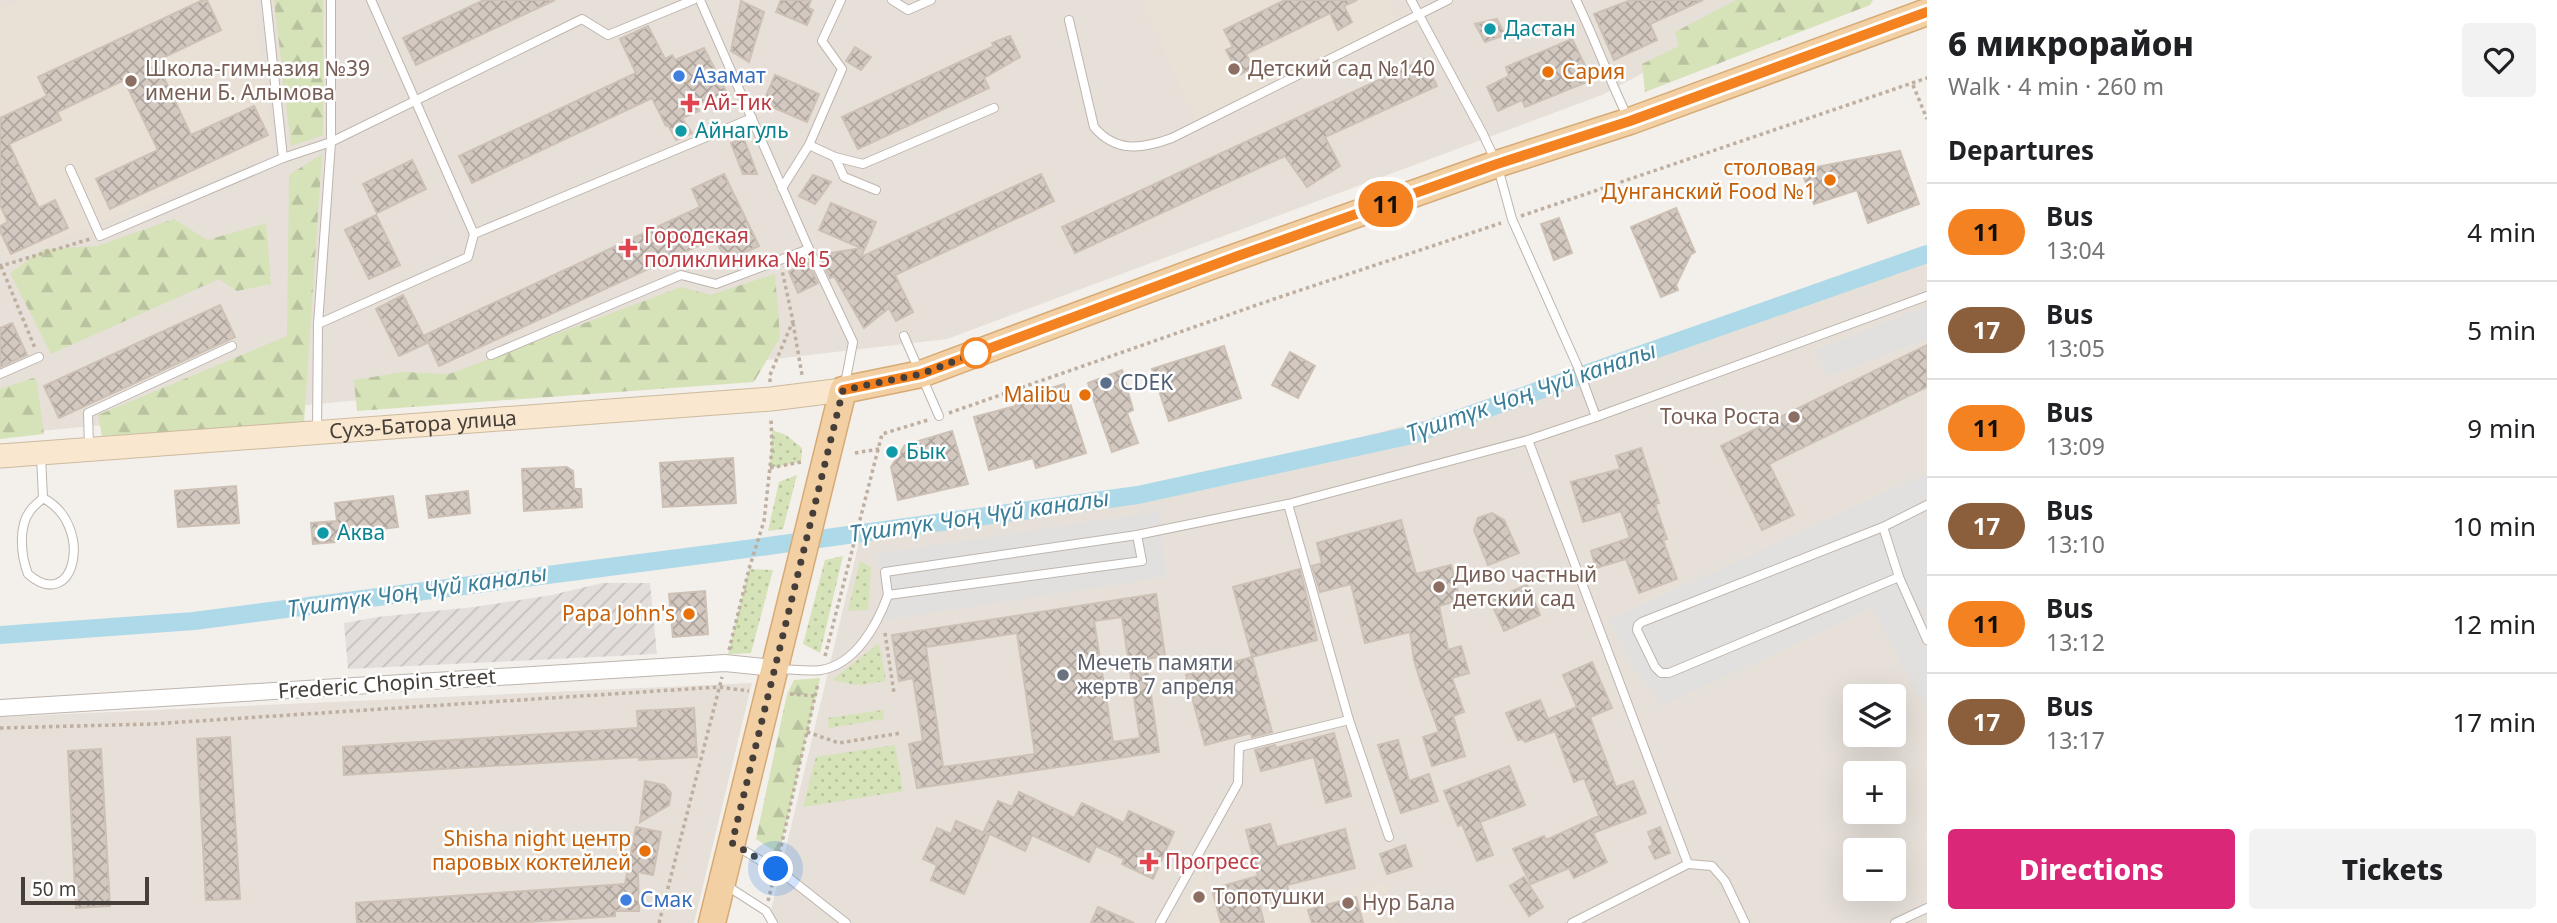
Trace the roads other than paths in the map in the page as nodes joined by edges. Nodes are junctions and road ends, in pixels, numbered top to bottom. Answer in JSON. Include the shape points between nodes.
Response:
{"nodes":[{"id":1,"x":266,"y":0,"type":"edge"},
{"id":2,"x":331,"y":0,"type":"edge"},
{"id":3,"x":371,"y":0,"type":"edge"},
{"id":4,"x":693,"y":0,"type":"edge"},
{"id":5,"x":700,"y":0,"type":"edge"},
{"id":6,"x":892,"y":0,"type":"edge"},
{"id":7,"x":931,"y":0,"type":"edge"},
{"id":8,"x":1411,"y":0,"type":"edge"},
{"id":9,"x":1448,"y":0,"type":"edge"},
{"id":10,"x":1576,"y":0,"type":"edge"},
{"id":11,"x":842,"y":1,"type":"edge"},
{"id":12,"x":1921,"y":9,"type":"edge"},
{"id":13,"x":1418,"y":14,"type":"junction"},
{"id":14,"x":1069,"y":20,"type":"dead end"},
{"id":15,"x":414,"y":100,"type":"junction"},
{"id":16,"x":994,"y":108,"type":"dead end"},
{"id":17,"x":752,"y":118,"type":"junction"},
{"id":18,"x":1630,"y":121,"type":"junction"},
{"id":19,"x":331,"y":142,"type":"junction"},
{"id":20,"x":808,"y":145,"type":"junction"},
{"id":21,"x":835,"y":157,"type":"junction"},
{"id":22,"x":283,"y":158,"type":"junction"},
{"id":23,"x":1497,"y":164,"type":"junction"},
{"id":24,"x":70,"y":169,"type":"dead end"},
{"id":25,"x":782,"y":188,"type":"junction"},
{"id":26,"x":876,"y":190,"type":"dead end"},
{"id":27,"x":474,"y":234,"type":"junction"},
{"id":28,"x":809,"y":249,"type":"junction"},
{"id":29,"x":1927,"y":296,"type":"edge"},
{"id":30,"x":318,"y":324,"type":"junction"},
{"id":31,"x":904,"y":336,"type":"dead end"},
{"id":32,"x":232,"y":346,"type":"dead end"},
{"id":33,"x":491,"y":355,"type":"dead end"},
{"id":34,"x":39,"y":357,"type":"road end"},
{"id":35,"x":0,"y":374,"type":"edge"},
{"id":36,"x":921,"y":374,"type":"junction"},
{"id":37,"x":843,"y":390,"type":"junction"},
{"id":38,"x":939,"y":416,"type":"road end"},
{"id":39,"x":1596,"y":417,"type":"junction"},
{"id":40,"x":316,"y":434,"type":"junction"},
{"id":41,"x":1528,"y":440,"type":"junction"},
{"id":42,"x":89,"y":449,"type":"junction"},
{"id":43,"x":41,"y":453,"type":"junction"},
{"id":44,"x":0,"y":456,"type":"edge"},
{"id":45,"x":43,"y":498,"type":"junction"},
{"id":46,"x":1288,"y":504,"type":"junction"},
{"id":47,"x":1927,"y":505,"type":"edge"},
{"id":48,"x":1883,"y":527,"type":"junction"},
{"id":49,"x":1137,"y":536,"type":"junction"},
{"id":50,"x":1899,"y":577,"type":"junction"},
{"id":51,"x":888,"y":595,"type":"junction"},
{"id":52,"x":1927,"y":640,"type":"edge"},
{"id":53,"x":774,"y":668,"type":"junction"},
{"id":54,"x":0,"y":708,"type":"edge"},
{"id":55,"x":1349,"y":720,"type":"junction"},
{"id":56,"x":1389,"y":837,"type":"dead end"},
{"id":57,"x":732,"y":843,"type":"junction"},
{"id":58,"x":1688,"y":864,"type":"junction"},
{"id":59,"x":723,"y":883,"type":"junction"},
{"id":60,"x":1927,"y":908,"type":"edge"},
{"id":61,"x":712,"y":923,"type":"edge"},
{"id":62,"x":773,"y":923,"type":"edge"},
{"id":63,"x":846,"y":923,"type":"edge"},
{"id":64,"x":1160,"y":923,"type":"edge"},
{"id":65,"x":1572,"y":923,"type":"edge"},
{"id":66,"x":1745,"y":923,"type":"edge"},
{"id":67,"x":1895,"y":923,"type":"edge"}],
"edges":[{"from":1,"to":22,"type":"lane"},
{"from":2,"to":19,"type":"lane"},
{"from":3,"to":15,"type":"lane"},
{"from":4,"to":15,"type":"lane","via":[[608,35],[582,19]]},
{"from":5,"to":17,"type":"lane"},
{"from":6,"to":7,"type":"lane","via":[[908,10]]},
{"from":8,"to":13,"type":"lane"},
{"from":9,"to":13,"type":"lane"},
{"from":10,"to":18,"type":"lane"},
{"from":11,"to":20,"type":"lane","via":[[822,41],[842,69]]},
{"from":12,"to":18,"type":"main road"},
{"from":13,"to":14,"type":"lane","via":[[1172,138],[1136,148],[1116,145],[1094,127]]},
{"from":13,"to":23,"type":"lane"},
{"from":15,"to":19,"type":"lane"},
{"from":15,"to":27,"type":"lane"},
{"from":16,"to":21,"type":"lane","via":[[863,164]]},
{"from":17,"to":25,"type":"lane"},
{"from":17,"to":27,"type":"lane"},
{"from":18,"to":23,"type":"main road"},
{"from":19,"to":22,"type":"lane"},
{"from":19,"to":30,"type":"lane"},
{"from":20,"to":21,"type":"lane"},
{"from":20,"to":25,"type":"lane"},
{"from":21,"to":26,"type":"lane","via":[[844,177]]},
{"from":22,"to":24,"type":"lane","via":[[100,236]]},
{"from":23,"to":36,"type":"main road"},
{"from":23,"to":39,"type":"lane","via":[[1513,219]]},
{"from":25,"to":28,"type":"lane"},
{"from":27,"to":30,"type":"lane","via":[[468,257]]},
{"from":28,"to":33,"type":"lane","via":[[716,284],[681,275]]},
{"from":28,"to":37,"type":"lane","via":[[853,342]]},
{"from":29,"to":39,"type":"lane"},
{"from":30,"to":40,"type":"lane"},
{"from":31,"to":36,"type":"lane"},
{"from":32,"to":42,"type":"lane","via":[[88,413]]},
{"from":34,"to":35,"type":"lane"},
{"from":36,"to":37,"type":"main road"},
{"from":36,"to":38,"type":"lane"},
{"from":37,"to":40,"type":"main road","name":"Сухэ-Батора улица"},
{"from":37,"to":53,"type":"main road"},
{"from":39,"to":41,"type":"lane"},
{"from":40,"to":42,"type":"main road","name":"Сухэ-Батора улица"},
{"from":41,"to":46,"type":"lane"},
{"from":41,"to":58,"type":"lane"},
{"from":42,"to":43,"type":"main road","name":"Сухэ-Батора улица"},
{"from":43,"to":44,"type":"main road","name":"Сухэ-Батора улица"},
{"from":43,"to":45,"type":"lane"},
{"from":45,"to":45,"type":"lane","via":[[30,510],[23,528],[25,562],[35,580],[55,583],[64,580],[73,567],[73,541],[66,517]]},
{"from":46,"to":49,"type":"lane"},
{"from":46,"to":55,"type":"lane"},
{"from":47,"to":48,"type":"lane"},
{"from":48,"to":50,"type":"lane"},
{"from":48,"to":50,"type":"lane","via":[[1642,622],[1637,630],[1655,667],[1669,673]]},
{"from":49,"to":51,"type":"lane","via":[[885,572]]},
{"from":49,"to":51,"type":"lane","via":[[1142,561]]},
{"from":50,"to":52,"type":"lane"},
{"from":51,"to":53,"type":"lane","via":[[859,648],[835,665],[821,670]]},
{"from":53,"to":54,"type":"street","name":"Frederic Chopin street","via":[[725,663]]},
{"from":53,"to":57,"type":"main road"},
{"from":55,"to":56,"type":"lane"},
{"from":55,"to":64,"type":"lane","via":[[1239,747],[1238,783]]},
{"from":57,"to":59,"type":"main road"},
{"from":57,"to":63,"type":"lane","via":[[776,869]]},
{"from":58,"to":65,"type":"lane"},
{"from":58,"to":66,"type":"lane","via":[[1712,866],[1725,881]]},
{"from":59,"to":61,"type":"main road"},
{"from":59,"to":62,"type":"lane","via":[[766,911]]},
{"from":60,"to":67,"type":"lane"}]}
